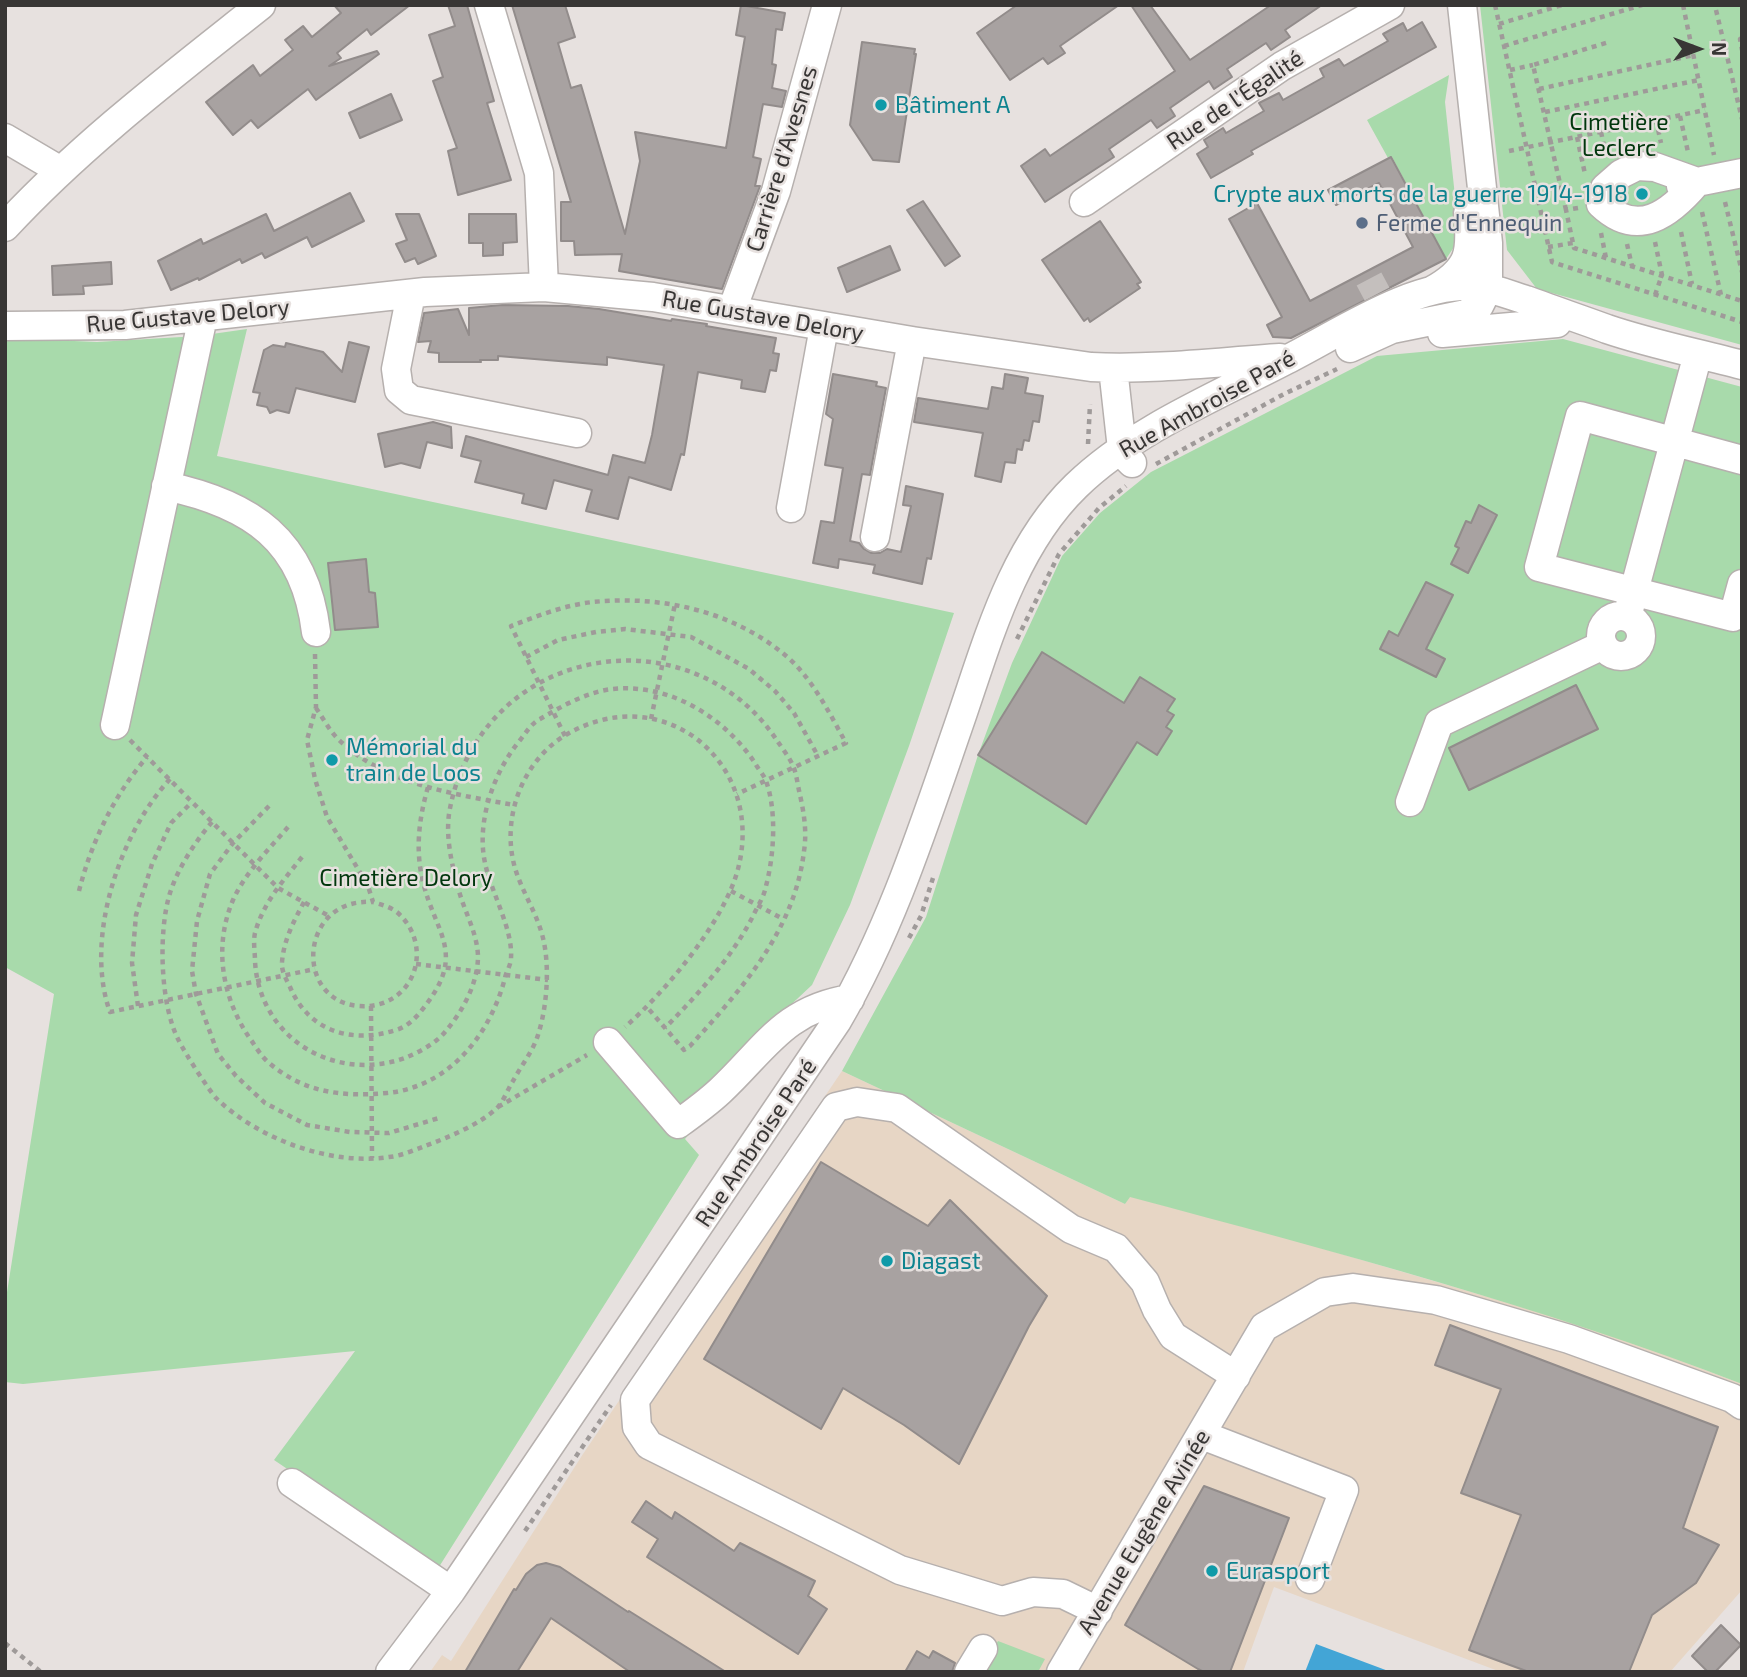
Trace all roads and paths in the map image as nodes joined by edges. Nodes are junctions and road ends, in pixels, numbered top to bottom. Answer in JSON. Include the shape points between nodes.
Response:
{"nodes":[{"id":1,"x":261,"y":5,"type":"edge"},
{"id":2,"x":489,"y":5,"type":"edge"},
{"id":3,"x":827,"y":5,"type":"edge"},
{"id":4,"x":1390,"y":5,"type":"edge"},
{"id":5,"x":1462,"y":5,"type":"edge"},
{"id":6,"x":1562,"y":5,"type":"edge"},
{"id":7,"x":1642,"y":5,"type":"edge"},
{"id":8,"x":1683,"y":5,"type":"edge"},
{"id":9,"x":1716,"y":10,"type":"dead end"},
{"id":10,"x":1499,"y":23,"type":"dead end"},
{"id":11,"x":1742,"y":38,"type":"edge"},
{"id":12,"x":1609,"y":42,"type":"dead end"},
{"id":13,"x":1504,"y":46,"type":"dead end"},
{"id":14,"x":1742,"y":50,"type":"edge"},
{"id":15,"x":1694,"y":55,"type":"junction"},
{"id":16,"x":1533,"y":65,"type":"junction"},
{"id":17,"x":1465,"y":70,"type":"junction"},
{"id":18,"x":1510,"y":70,"type":"dead end"},
{"id":19,"x":1699,"y":80,"type":"junction"},
{"id":20,"x":1539,"y":89,"type":"junction"},
{"id":21,"x":1705,"y":110,"type":"junction"},
{"id":22,"x":1545,"y":112,"type":"junction"},
{"id":23,"x":1680,"y":116,"type":"junction"},
{"id":24,"x":1742,"y":119,"type":"edge"},
{"id":25,"x":1577,"y":137,"type":"junction"},
{"id":26,"x":5,"y":138,"type":"edge"},
{"id":27,"x":1552,"y":142,"type":"junction"},
{"id":28,"x":1508,"y":151,"type":"dead end"},
{"id":29,"x":61,"y":171,"type":"junction"},
{"id":30,"x":1691,"y":190,"type":"edge"},
{"id":31,"x":1603,"y":196,"type":"junction"},
{"id":32,"x":1084,"y":202,"type":"dead end"},
{"id":33,"x":1566,"y":210,"type":"junction"},
{"id":34,"x":5,"y":227,"type":"edge"},
{"id":35,"x":1573,"y":243,"type":"junction"},
{"id":36,"x":1548,"y":247,"type":"dead end"},
{"id":37,"x":1742,"y":272,"type":"edge"},
{"id":38,"x":1662,"y":275,"type":"junction"},
{"id":39,"x":1693,"y":285,"type":"junction"},
{"id":40,"x":544,"y":287,"type":"junction"},
{"id":41,"x":1488,"y":288,"type":"junction"},
{"id":42,"x":1428,"y":292,"type":"junction"},
{"id":43,"x":411,"y":294,"type":"junction"},
{"id":44,"x":1655,"y":295,"type":"dead end"},
{"id":45,"x":1721,"y":295,"type":"junction"},
{"id":46,"x":1742,"y":301,"type":"edge"},
{"id":47,"x":732,"y":310,"type":"junction"},
{"id":48,"x":203,"y":317,"type":"junction"},
{"id":49,"x":1557,"y":323,"type":"junction"},
{"id":50,"x":5,"y":326,"type":"edge"},
{"id":51,"x":824,"y":327,"type":"junction"},
{"id":52,"x":1613,"y":331,"type":"junction"},
{"id":53,"x":912,"y":341,"type":"junction"},
{"id":54,"x":1347,"y":350,"type":"junction"},
{"id":55,"x":1698,"y":354,"type":"junction"},
{"id":56,"x":1293,"y":356,"type":"junction"},
{"id":57,"x":1742,"y":365,"type":"edge"},
{"id":58,"x":1102,"y":367,"type":"junction"},
{"id":59,"x":577,"y":433,"type":"dead end"},
{"id":60,"x":1674,"y":441,"type":"junction"},
{"id":61,"x":1088,"y":455,"type":"dead end"},
{"id":62,"x":1127,"y":456,"type":"junction"},
{"id":63,"x":1742,"y":460,"type":"edge"},
{"id":64,"x":166,"y":486,"type":"junction"},
{"id":65,"x":791,"y":508,"type":"dead end"},
{"id":66,"x":875,"y":537,"type":"dead end"},
{"id":67,"x":1742,"y":584,"type":"edge"},
{"id":68,"x":675,"y":604,"type":"junction"},
{"id":69,"x":1631,"y":604,"type":"junction"},
{"id":70,"x":316,"y":632,"type":"joint"},
{"id":71,"x":669,"y":634,"type":"junction"},
{"id":72,"x":526,"y":657,"type":"junction"},
{"id":73,"x":662,"y":664,"type":"junction"},
{"id":74,"x":538,"y":684,"type":"junction"},
{"id":75,"x":656,"y":692,"type":"junction"},
{"id":76,"x":316,"y":707,"type":"junction"},
{"id":77,"x":552,"y":712,"type":"junction"},
{"id":78,"x":651,"y":719,"type":"junction"},
{"id":79,"x":115,"y":725,"type":"joint"},
{"id":80,"x":565,"y":736,"type":"junction"},
{"id":81,"x":818,"y":756,"type":"junction"},
{"id":82,"x":147,"y":757,"type":"junction"},
{"id":83,"x":794,"y":767,"type":"junction"},
{"id":84,"x":170,"y":779,"type":"junction"},
{"id":85,"x":766,"y":780,"type":"junction"},
{"id":86,"x":428,"y":787,"type":"junction"},
{"id":87,"x":454,"y":792,"type":"junction"},
{"id":88,"x":737,"y":794,"type":"junction"},
{"id":89,"x":488,"y":800,"type":"junction"},
{"id":90,"x":192,"y":802,"type":"junction"},
{"id":91,"x":1410,"y":802,"type":"dead end"},
{"id":92,"x":514,"y":805,"type":"junction"},
{"id":93,"x":269,"y":806,"type":"dead end"},
{"id":94,"x":212,"y":822,"type":"junction"},
{"id":95,"x":288,"y":827,"type":"dead end"},
{"id":96,"x":233,"y":843,"type":"junction"},
{"id":97,"x":302,"y":857,"type":"dead end"},
{"id":98,"x":256,"y":866,"type":"junction"},
{"id":99,"x":278,"y":888,"type":"junction"},
{"id":100,"x":79,"y":891,"type":"dead end"},
{"id":101,"x":731,"y":891,"type":"junction"},
{"id":102,"x":304,"y":902,"type":"junction"},
{"id":103,"x":373,"y":902,"type":"junction"},
{"id":104,"x":758,"y":905,"type":"junction"},
{"id":105,"x":329,"y":916,"type":"junction"},
{"id":106,"x":783,"y":919,"type":"junction"},
{"id":107,"x":416,"y":964,"type":"junction"},
{"id":108,"x":447,"y":968,"type":"junction"},
{"id":109,"x":315,"y":969,"type":"junction"},
{"id":110,"x":475,"y":971,"type":"junction"},
{"id":111,"x":285,"y":975,"type":"junction"},
{"id":112,"x":505,"y":975,"type":"junction"},
{"id":113,"x":548,"y":980,"type":"junction"},
{"id":114,"x":257,"y":981,"type":"junction"},
{"id":115,"x":226,"y":988,"type":"junction"},
{"id":116,"x":195,"y":994,"type":"junction"},
{"id":117,"x":850,"y":999,"type":"junction"},
{"id":118,"x":167,"y":1000,"type":"junction"},
{"id":119,"x":138,"y":1006,"type":"junction"},
{"id":120,"x":371,"y":1006,"type":"junction"},
{"id":121,"x":648,"y":1007,"type":"junction"},
{"id":122,"x":665,"y":1028,"type":"junction"},
{"id":123,"x":371,"y":1035,"type":"junction"},
{"id":124,"x":608,"y":1042,"type":"junction"},
{"id":125,"x":371,"y":1065,"type":"junction"},
{"id":126,"x":371,"y":1095,"type":"junction"},
{"id":127,"x":498,"y":1107,"type":"junction"},
{"id":128,"x":439,"y":1118,"type":"dead end"},
{"id":129,"x":371,"y":1132,"type":"junction"},
{"id":130,"x":372,"y":1158,"type":"junction"},
{"id":131,"x":1232,"y":1384,"type":"junction"},
{"id":132,"x":1742,"y":1405,"type":"edge"},
{"id":133,"x":1202,"y":1435,"type":"junction"},
{"id":134,"x":292,"y":1483,"type":"dead end"},
{"id":135,"x":1310,"y":1579,"type":"dead end"},
{"id":136,"x":451,"y":1591,"type":"junction"},
{"id":137,"x":1098,"y":1611,"type":"junction"},
{"id":138,"x":5,"y":1643,"type":"edge"},
{"id":139,"x":41,"y":1672,"type":"edge"},
{"id":140,"x":390,"y":1672,"type":"edge"},
{"id":141,"x":1061,"y":1672,"type":"edge"}],
"edges":[{"from":1,"to":29,"type":"street"},
{"from":2,"to":40,"type":"street","via":[[539,173]]},
{"from":3,"to":47,"type":"street","name":"Carrière d'Avesnes","via":[[776,191]]},
{"from":4,"to":32,"type":"street","name":"Rue de l'Égalité","via":[[1282,66]]},
{"from":5,"to":17,"type":"street"},
{"from":6,"to":10,"type":"path"},
{"from":7,"to":13,"type":"path"},
{"from":8,"to":15,"type":"path"},
{"from":9,"to":24,"type":"path"},
{"from":11,"to":14,"type":"path"},
{"from":12,"to":16,"type":"path"},
{"from":15,"to":19,"type":"path"},
{"from":15,"to":20,"type":"path"},
{"from":16,"to":18,"type":"path"},
{"from":16,"to":20,"type":"path"},
{"from":17,"to":41,"type":"street","via":[[1483,274]]},
{"from":17,"to":42,"type":"street","name":"Rue Ambroise Paré","via":[[1457,106],[1471,237],[1468,259],[1452,277]]},
{"from":19,"to":21,"type":"path"},
{"from":19,"to":22,"type":"path"},
{"from":20,"to":22,"type":"path"},
{"from":21,"to":23,"type":"path"},
{"from":21,"to":30,"type":"path"},
{"from":22,"to":27,"type":"path"},
{"from":23,"to":25,"type":"path"},
{"from":23,"to":30,"type":"path","via":[[1691,163]]},
{"from":25,"to":27,"type":"path"},
{"from":25,"to":31,"type":"path","via":[[1588,186]]},
{"from":26,"to":29,"type":"street"},
{"from":27,"to":28,"type":"path"},
{"from":27,"to":33,"type":"path"},
{"from":29,"to":34,"type":"street"},
{"from":30,"to":31,"type":"street","via":[[1655,167],[1637,166],[1621,174]]},
{"from":30,"to":31,"type":"street","via":[[1630,220],[1611,215]]},
{"from":30,"to":37,"type":"path"},
{"from":30,"to":38,"type":"path"},
{"from":30,"to":39,"type":"path","via":[[1678,219]]},
{"from":30,"to":45,"type":"path","via":[[1699,201]]},
{"from":31,"to":33,"type":"path"},
{"from":33,"to":35,"type":"path"},
{"from":35,"to":36,"type":"path"},
{"from":35,"to":38,"type":"path","via":[[1574,248]]},
{"from":38,"to":39,"type":"path"},
{"from":38,"to":44,"type":"path"},
{"from":39,"to":45,"type":"path"},
{"from":40,"to":43,"type":"street","name":"Rue Gustave Delory"},
{"from":40,"to":47,"type":"street","name":"Rue Gustave Delory","via":[[627,293]]},
{"from":41,"to":42,"type":"street","name":"Rue Ambroise Paré","via":[[1464,286]]},
{"from":41,"to":49,"type":"street","via":[[1510,306]]},
{"from":41,"to":52,"type":"street"},
{"from":41,"to":54,"type":"street","name":"Rue Ambroise Paré","via":[[1479,306],[1466,314],[1392,329]]},
{"from":42,"to":56,"type":"street","name":"Rue Ambroise Paré","via":[[1381,302]]},
{"from":43,"to":48,"type":"street","name":"Rue Gustave Delory"},
{"from":43,"to":59,"type":"street","via":[[396,369],[399,390],[411,400]]},
{"from":45,"to":46,"type":"path"},
{"from":47,"to":51,"type":"street","name":"Rue Gustave Delory"},
{"from":48,"to":50,"type":"street","name":"Rue Gustave Delory","via":[[109,326]]},
{"from":48,"to":64,"type":"street"},
{"from":49,"to":52,"type":"street"},
{"from":49,"to":54,"type":"street","name":"Rue Ambroise Paré","via":[[1380,339]]},
{"from":51,"to":53,"type":"street","name":"Rue Gustave Delory"},
{"from":51,"to":65,"type":"street"},
{"from":52,"to":55,"type":"street"},
{"from":53,"to":58,"type":"street","name":"Rue Gustave Delory"},
{"from":53,"to":66,"type":"street"},
{"from":54,"to":62,"type":"street","name":"Rue Ambroise Paré","via":[[1167,441]]},
{"from":55,"to":57,"type":"street"},
{"from":55,"to":60,"type":"street"},
{"from":56,"to":58,"type":"street","name":"Rue Gustave Delory"},
{"from":56,"to":62,"type":"street","name":"Rue Ambroise Paré","via":[[1199,405]]},
{"from":58,"to":61,"type":"path"},
{"from":58,"to":62,"type":"street"},
{"from":60,"to":63,"type":"street"},
{"from":60,"to":69,"type":"street"},
{"from":60,"to":69,"type":"street","via":[[1580,416],[1539,567]]},
{"from":62,"to":117,"type":"street","name":"Rue Ambroise Paré","via":[[1073,488],[1022,560],[989,637],[895,903]]},
{"from":64,"to":70,"type":"street","via":[[224,502],[278,540],[307,585]]},
{"from":64,"to":79,"type":"street"},
{"from":67,"to":69,"type":"street","via":[[1733,617]]},
{"from":68,"to":71,"type":"path"},
{"from":68,"to":72,"type":"path","via":[[592,602],[546,613],[511,626]]},
{"from":68,"to":81,"type":"path","via":[[748,630],[786,656],[823,700],[846,743]]},
{"from":69,"to":91,"type":"street","via":[[1607,621],[1601,632],[1603,645],[1439,723]]},
{"from":70,"to":76,"type":"path"},
{"from":71,"to":72,"type":"path","via":[[625,629],[596,632],[558,640]]},
{"from":71,"to":73,"type":"path"},
{"from":71,"to":81,"type":"path","via":[[691,637],[758,676],[794,713]]},
{"from":72,"to":74,"type":"path"},
{"from":73,"to":74,"type":"path","via":[[609,660]]},
{"from":73,"to":75,"type":"path"},
{"from":73,"to":83,"type":"path","via":[[708,677],[738,696],[763,720]]},
{"from":74,"to":77,"type":"path"},
{"from":74,"to":87,"type":"path","via":[[488,724]]},
{"from":75,"to":77,"type":"path","via":[[610,689]]},
{"from":75,"to":78,"type":"path"},
{"from":75,"to":85,"type":"path","via":[[715,719],[743,745]]},
{"from":76,"to":86,"type":"path","via":[[336,737],[359,757],[380,770]]},
{"from":76,"to":103,"type":"path","via":[[307,740],[315,779],[327,817]]},
{"from":77,"to":80,"type":"path"},
{"from":77,"to":89,"type":"path","via":[[536,721],[506,757]]},
{"from":78,"to":80,"type":"path","via":[[602,719]]},
{"from":78,"to":88,"type":"path","via":[[691,733],[722,763]]},
{"from":79,"to":82,"type":"path"},
{"from":80,"to":92,"type":"path","via":[[541,755]]},
{"from":81,"to":83,"type":"path"},
{"from":82,"to":84,"type":"path"},
{"from":82,"to":100,"type":"path","via":[[112,806],[86,862]]},
{"from":83,"to":85,"type":"path"},
{"from":83,"to":106,"type":"path","via":[[804,817],[804,851]]},
{"from":84,"to":90,"type":"path"},
{"from":84,"to":119,"type":"path","via":[[153,798],[125,848],[111,889],[104,931],[101,962],[110,1012]]},
{"from":85,"to":88,"type":"path"},
{"from":85,"to":104,"type":"path","via":[[773,854]]},
{"from":86,"to":87,"type":"path"},
{"from":86,"to":108,"type":"path","via":[[418,844],[423,882],[439,922]]},
{"from":87,"to":89,"type":"path"},
{"from":87,"to":110,"type":"path","via":[[449,816],[451,858],[472,926],[478,957]]},
{"from":88,"to":101,"type":"path","via":[[743,844]]},
{"from":89,"to":92,"type":"path"},
{"from":89,"to":112,"type":"path","via":[[484,860],[505,919],[512,959]]},
{"from":90,"to":94,"type":"path"},
{"from":90,"to":119,"type":"path","via":[[171,823],[136,915],[132,963]]},
{"from":92,"to":113,"type":"path","via":[[512,851],[545,942]]},
{"from":93,"to":96,"type":"path"},
{"from":94,"to":96,"type":"path"},
{"from":94,"to":118,"type":"path","via":[[170,893],[163,944]]},
{"from":95,"to":98,"type":"path"},
{"from":96,"to":98,"type":"path"},
{"from":96,"to":116,"type":"path","via":[[210,874],[197,921],[192,971]]},
{"from":97,"to":99,"type":"path"},
{"from":98,"to":99,"type":"path"},
{"from":98,"to":115,"type":"path","via":[[233,899],[222,939]]},
{"from":99,"to":102,"type":"path"},
{"from":99,"to":114,"type":"path","via":[[266,903],[254,937]]},
{"from":101,"to":104,"type":"path"},
{"from":101,"to":121,"type":"path","via":[[700,943]]},
{"from":102,"to":105,"type":"path"},
{"from":102,"to":111,"type":"path","via":[[287,935],[282,964]]},
{"from":103,"to":105,"type":"path","via":[[351,904]]},
{"from":103,"to":107,"type":"path","via":[[398,913],[407,925],[416,948]]},
{"from":104,"to":106,"type":"path"},
{"from":104,"to":122,"type":"path","via":[[707,985]]},
{"from":105,"to":109,"type":"path","via":[[313,947]]},
{"from":106,"to":122,"type":"path","via":[[773,943],[740,991],[690,1046],[684,1050]]},
{"from":107,"to":108,"type":"path"},
{"from":107,"to":120,"type":"path","via":[[407,987]]},
{"from":108,"to":110,"type":"path"},
{"from":108,"to":123,"type":"path","via":[[419,1014],[400,1029]]},
{"from":109,"to":111,"type":"path"},
{"from":109,"to":120,"type":"path","via":[[318,981],[339,999]]},
{"from":110,"to":112,"type":"path"},
{"from":110,"to":125,"type":"path","via":[[466,1002],[443,1035],[419,1053]]},
{"from":111,"to":114,"type":"path"},
{"from":111,"to":123,"type":"path","via":[[296,1003],[315,1022],[339,1034]]},
{"from":112,"to":113,"type":"path"},
{"from":112,"to":126,"type":"path","via":[[482,1033],[451,1069],[425,1083]]},
{"from":113,"to":127,"type":"path","via":[[538,1036]]},
{"from":114,"to":115,"type":"path"},
{"from":114,"to":125,"type":"path","via":[[279,1026],[305,1050],[328,1060]]},
{"from":115,"to":116,"type":"path"},
{"from":115,"to":126,"type":"path","via":[[236,1020],[265,1060],[297,1083],[336,1095]]},
{"from":116,"to":118,"type":"path"},
{"from":116,"to":129,"type":"path","via":[[218,1054],[265,1103],[307,1125]]},
{"from":117,"to":124,"type":"street","via":[[799,1016],[769,1039],[720,1092],[678,1125]]},
{"from":117,"to":136,"type":"street","name":"Rue Ambroise Paré"},
{"from":118,"to":119,"type":"path"},
{"from":118,"to":130,"type":"path","via":[[178,1040],[214,1096],[240,1117],[296,1147]]},
{"from":120,"to":123,"type":"path"},
{"from":121,"to":122,"type":"path"},
{"from":121,"to":124,"type":"path"},
{"from":123,"to":125,"type":"path"},
{"from":124,"to":127,"type":"path"},
{"from":125,"to":126,"type":"path"},
{"from":126,"to":129,"type":"path"},
{"from":127,"to":130,"type":"path","via":[[456,1135],[392,1157]]},
{"from":128,"to":129,"type":"path","via":[[389,1133]]},
{"from":129,"to":130,"type":"path"},
{"from":131,"to":132,"type":"street","name":"Avenue Eugène Avinée","via":[[1264,1327],[1325,1292],[1353,1288],[1436,1300],[1556,1335]]},
{"from":131,"to":133,"type":"street","name":"Avenue Eugène Avinée"},
{"from":131,"to":137,"type":"street","via":[[1173,1336],[1145,1282],[1116,1248],[1071,1229],[897,1108],[857,1102],[836,1107],[635,1400],[637,1427],[649,1445],[900,1570],[1002,1601],[1032,1592],[1063,1594]]},
{"from":133,"to":135,"type":"street","via":[[1344,1490]]},
{"from":133,"to":137,"type":"street","name":"Avenue Eugène Avinée"},
{"from":134,"to":136,"type":"street"},
{"from":136,"to":140,"type":"street","name":"Rue Ambroise Paré"},
{"from":137,"to":141,"type":"street","name":"Avenue Eugène Avinée"},
{"from":138,"to":139,"type":"path"}]}
